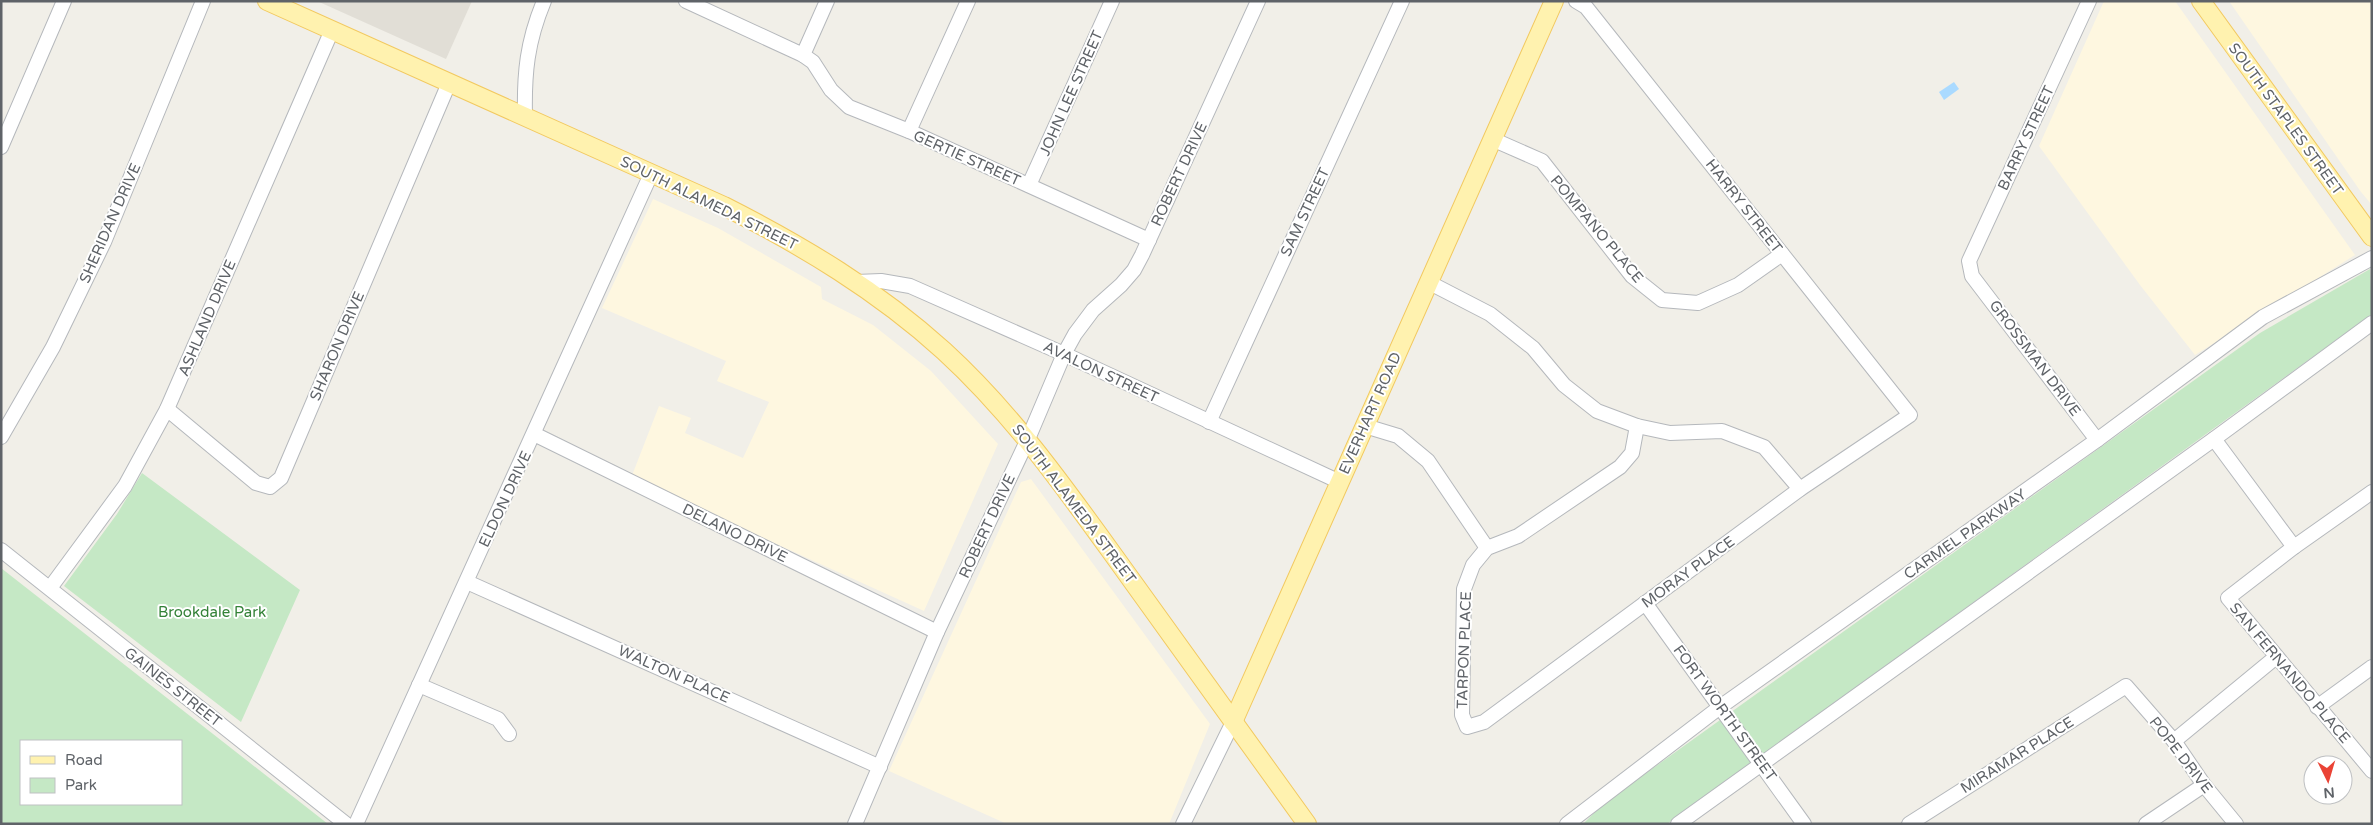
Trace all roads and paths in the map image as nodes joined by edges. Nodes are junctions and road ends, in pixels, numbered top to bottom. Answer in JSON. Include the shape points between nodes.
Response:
{"nodes":[{"id":1,"x":64,"y":1,"type":"edge"},
{"id":2,"x":203,"y":1,"type":"edge"},
{"id":3,"x":267,"y":1,"type":"edge"},
{"id":4,"x":544,"y":1,"type":"edge"},
{"id":5,"x":686,"y":1,"type":"edge"},
{"id":6,"x":827,"y":1,"type":"edge"},
{"id":7,"x":968,"y":1,"type":"edge"},
{"id":8,"x":1112,"y":1,"type":"edge"},
{"id":9,"x":1258,"y":1,"type":"edge"},
{"id":10,"x":1402,"y":1,"type":"edge"},
{"id":11,"x":1554,"y":1,"type":"edge"},
{"id":12,"x":1576,"y":1,"type":"edge"},
{"id":13,"x":2089,"y":1,"type":"edge"},
{"id":14,"x":2201,"y":1,"type":"edge"},
{"id":15,"x":332,"y":30,"type":"junction"},
{"id":16,"x":803,"y":55,"type":"junction"},
{"id":17,"x":449,"y":83,"type":"junction"},
{"id":18,"x":525,"y":117,"type":"junction"},
{"id":19,"x":908,"y":131,"type":"junction"},
{"id":20,"x":1492,"y":139,"type":"junction"},
{"id":21,"x":1,"y":147,"type":"edge"},
{"id":22,"x":651,"y":174,"type":"junction"},
{"id":23,"x":1029,"y":185,"type":"junction"},
{"id":24,"x":2372,"y":237,"type":"edge"},
{"id":25,"x":1149,"y":240,"type":"junction"},
{"id":26,"x":1782,"y":254,"type":"junction"},
{"id":27,"x":2372,"y":258,"type":"edge"},
{"id":28,"x":1972,"y":276,"type":"joint"},
{"id":29,"x":856,"y":282,"type":"junction"},
{"id":30,"x":1428,"y":282,"type":"junction"},
{"id":31,"x":2372,"y":323,"type":"edge"},
{"id":32,"x":1064,"y":354,"type":"junction"},
{"id":33,"x":167,"y":409,"type":"junction"},
{"id":34,"x":1910,"y":415,"type":"joint"},
{"id":35,"x":1209,"y":422,"type":"junction"},
{"id":36,"x":1365,"y":426,"type":"junction"},
{"id":37,"x":1638,"y":426,"type":"junction"},
{"id":38,"x":534,"y":434,"type":"junction"},
{"id":39,"x":1,"y":437,"type":"edge"},
{"id":40,"x":1028,"y":439,"type":"junction"},
{"id":41,"x":2214,"y":439,"type":"junction"},
{"id":42,"x":2097,"y":440,"type":"junction"},
{"id":43,"x":1340,"y":482,"type":"junction"},
{"id":44,"x":1800,"y":489,"type":"junction"},
{"id":45,"x":2372,"y":492,"type":"edge"},
{"id":46,"x":2294,"y":547,"type":"junction"},
{"id":47,"x":1488,"y":548,"type":"junction"},
{"id":48,"x":1,"y":550,"type":"edge"},
{"id":49,"x":467,"y":582,"type":"junction"},
{"id":50,"x":50,"y":588,"type":"junction"},
{"id":51,"x":1645,"y":603,"type":"junction"},
{"id":52,"x":936,"y":632,"type":"junction"},
{"id":53,"x":2276,"y":657,"type":"junction"},
{"id":54,"x":2372,"y":667,"type":"edge"},
{"id":55,"x":419,"y":685,"type":"junction"},
{"id":56,"x":2126,"y":686,"type":"joint"},
{"id":57,"x":2317,"y":706,"type":"junction"},
{"id":58,"x":1720,"y":707,"type":"junction"},
{"id":59,"x":1233,"y":722,"type":"junction"},
{"id":60,"x":1467,"y":727,"type":"joint"},
{"id":61,"x":509,"y":734,"type":"dead end"},
{"id":62,"x":2174,"y":741,"type":"junction"},
{"id":63,"x":1762,"y":763,"type":"junction"},
{"id":64,"x":880,"y":766,"type":"junction"},
{"id":65,"x":2372,"y":770,"type":"edge"},
{"id":66,"x":2204,"y":785,"type":"junction"},
{"id":67,"x":346,"y":824,"type":"edge"},
{"id":68,"x":356,"y":824,"type":"edge"},
{"id":69,"x":855,"y":824,"type":"edge"},
{"id":70,"x":1183,"y":824,"type":"edge"},
{"id":71,"x":1307,"y":824,"type":"edge"},
{"id":72,"x":1568,"y":824,"type":"edge"},
{"id":73,"x":1678,"y":824,"type":"edge"},
{"id":74,"x":1804,"y":824,"type":"edge"},
{"id":75,"x":1909,"y":824,"type":"edge"},
{"id":76,"x":2146,"y":824,"type":"edge"},
{"id":77,"x":2236,"y":824,"type":"edge"}],
"edges":[{"from":1,"to":21,"type":"street"},
{"from":2,"to":39,"type":"street","name":"SHERIDAN DRIVE","via":[[104,242],[53,348]]},
{"from":3,"to":15,"type":"main road","name":"SOUTH ALAMEDA STREET"},
{"from":4,"to":18,"type":"street","via":[[529,44]]},
{"from":5,"to":16,"type":"street"},
{"from":6,"to":16,"type":"street"},
{"from":7,"to":19,"type":"street"},
{"from":8,"to":23,"type":"street","name":"JOHN LEE STREET"},
{"from":9,"to":25,"type":"street","name":"ROBERT DRIVE"},
{"from":10,"to":35,"type":"street","name":"SAM STREET"},
{"from":11,"to":20,"type":"main road","name":"EVERHART ROAD"},
{"from":12,"to":26,"type":"street","name":"HARRY STREET","via":[[1586,7]]},
{"from":13,"to":28,"type":"street","name":"BARRY STREET","via":[[1968,261]]},
{"from":14,"to":24,"type":"main road","name":"SOUTH STAPLES STREET"},
{"from":15,"to":17,"type":"main road","name":"SOUTH ALAMEDA STREET"},
{"from":15,"to":33,"type":"street","name":"ASHLAND DRIVE"},
{"from":16,"to":19,"type":"street","name":"GERTIE STREET","via":[[813,62],[831,90],[849,107]]},
{"from":17,"to":18,"type":"main road","name":"SOUTH ALAMEDA STREET"},
{"from":17,"to":33,"type":"street","name":"SHARON DRIVE","via":[[281,478],[270,487],[256,483]]},
{"from":18,"to":22,"type":"main road","name":"SOUTH ALAMEDA STREET"},
{"from":19,"to":23,"type":"street","name":"GERTIE STREET"},
{"from":20,"to":26,"type":"street","name":"POMPANO PLACE","via":[[1542,162],[1632,276],[1662,300],[1698,303],[1738,284]]},
{"from":20,"to":30,"type":"main road","name":"EVERHART ROAD"},
{"from":22,"to":29,"type":"main road","name":"SOUTH ALAMEDA STREET","via":[[770,229]]},
{"from":22,"to":38,"type":"street","name":"ELDON DRIVE"},
{"from":23,"to":25,"type":"street","name":"GERTIE STREET"},
{"from":25,"to":32,"type":"street","name":"ROBERT DRIVE","via":[[1134,270],[1093,310]]},
{"from":26,"to":34,"type":"street","name":"HARRY STREET"},
{"from":27,"to":42,"type":"street","name":"CARMEL PARKWAY","via":[[2263,317]]},
{"from":28,"to":42,"type":"street","name":"GROSSMAN DRIVE"},
{"from":29,"to":32,"type":"street","name":"AVALON STREET","via":[[881,281],[910,286]]},
{"from":29,"to":40,"type":"main road","name":"SOUTH ALAMEDA STREET","via":[[944,351]]},
{"from":30,"to":36,"type":"main road","name":"EVERHART ROAD"},
{"from":30,"to":37,"type":"street","via":[[1490,314],[1533,348],[1564,384],[1597,411]]},
{"from":31,"to":41,"type":"street"},
{"from":32,"to":35,"type":"street","name":"AVALON STREET"},
{"from":32,"to":40,"type":"street","name":"ROBERT DRIVE"},
{"from":33,"to":50,"type":"street","name":"ASHLAND DRIVE","via":[[124,486]]},
{"from":34,"to":44,"type":"street","name":"MORAY PLACE"},
{"from":35,"to":43,"type":"street","name":"AVALON STREET"},
{"from":36,"to":43,"type":"main road","name":"EVERHART ROAD"},
{"from":36,"to":47,"type":"street","via":[[1398,436],[1428,461]]},
{"from":37,"to":44,"type":"street","via":[[1670,433],[1722,432],[1764,447]]},
{"from":37,"to":47,"type":"street","via":[[1632,454],[1620,467],[1518,536]]},
{"from":38,"to":49,"type":"street","name":"ELDON DRIVE"},
{"from":38,"to":52,"type":"street","name":"DELANO DRIVE"},
{"from":40,"to":52,"type":"street","name":"ROBERT DRIVE"},
{"from":40,"to":59,"type":"main road","name":"SOUTH ALAMEDA STREET"},
{"from":41,"to":46,"type":"street"},
{"from":41,"to":63,"type":"street"},
{"from":42,"to":58,"type":"street","name":"CARMEL PARKWAY"},
{"from":43,"to":59,"type":"main road","name":"EVERHART ROAD"},
{"from":44,"to":51,"type":"street","name":"MORAY PLACE"},
{"from":45,"to":46,"type":"street"},
{"from":46,"to":53,"type":"street","name":"SAN FERNANDO PLACE","via":[[2228,598]]},
{"from":47,"to":60,"type":"street","name":"TARPON PLACE","via":[[1473,564],[1464,590],[1462,715]]},
{"from":48,"to":50,"type":"street","name":"GAINES STREET"},
{"from":49,"to":55,"type":"street","name":"ELDON DRIVE"},
{"from":49,"to":64,"type":"street","name":"WALTON PLACE"},
{"from":50,"to":67,"type":"street","name":"GAINES STREET"},
{"from":51,"to":58,"type":"street","name":"FORT WORTH STREET"},
{"from":51,"to":60,"type":"street","name":"MORAY PLACE","via":[[1484,722]]},
{"from":52,"to":64,"type":"street","name":"ROBERT DRIVE"},
{"from":53,"to":57,"type":"street","name":"SAN FERNANDO PLACE"},
{"from":53,"to":62,"type":"street"},
{"from":54,"to":57,"type":"street"},
{"from":55,"to":61,"type":"street","via":[[498,718]]},
{"from":55,"to":68,"type":"street","name":"ELDON DRIVE"},
{"from":56,"to":62,"type":"street","name":"POPE DRIVE"},
{"from":56,"to":75,"type":"street","name":"MIRAMAR PLACE"},
{"from":57,"to":65,"type":"street","name":"SAN FERNANDO PLACE"},
{"from":58,"to":63,"type":"street","name":"FORT WORTH STREET"},
{"from":58,"to":72,"type":"street","name":"CARMEL PARKWAY"},
{"from":59,"to":70,"type":"street","name":"EVERHART ROAD"},
{"from":59,"to":71,"type":"main road","name":"SOUTH ALAMEDA STREET"},
{"from":62,"to":66,"type":"street","name":"POPE DRIVE"},
{"from":63,"to":73,"type":"street"},
{"from":63,"to":74,"type":"street","name":"FORT WORTH STREET"},
{"from":64,"to":69,"type":"street","name":"ROBERT DRIVE"},
{"from":66,"to":76,"type":"street"},
{"from":66,"to":77,"type":"street","name":"POPE DRIVE"}]}
